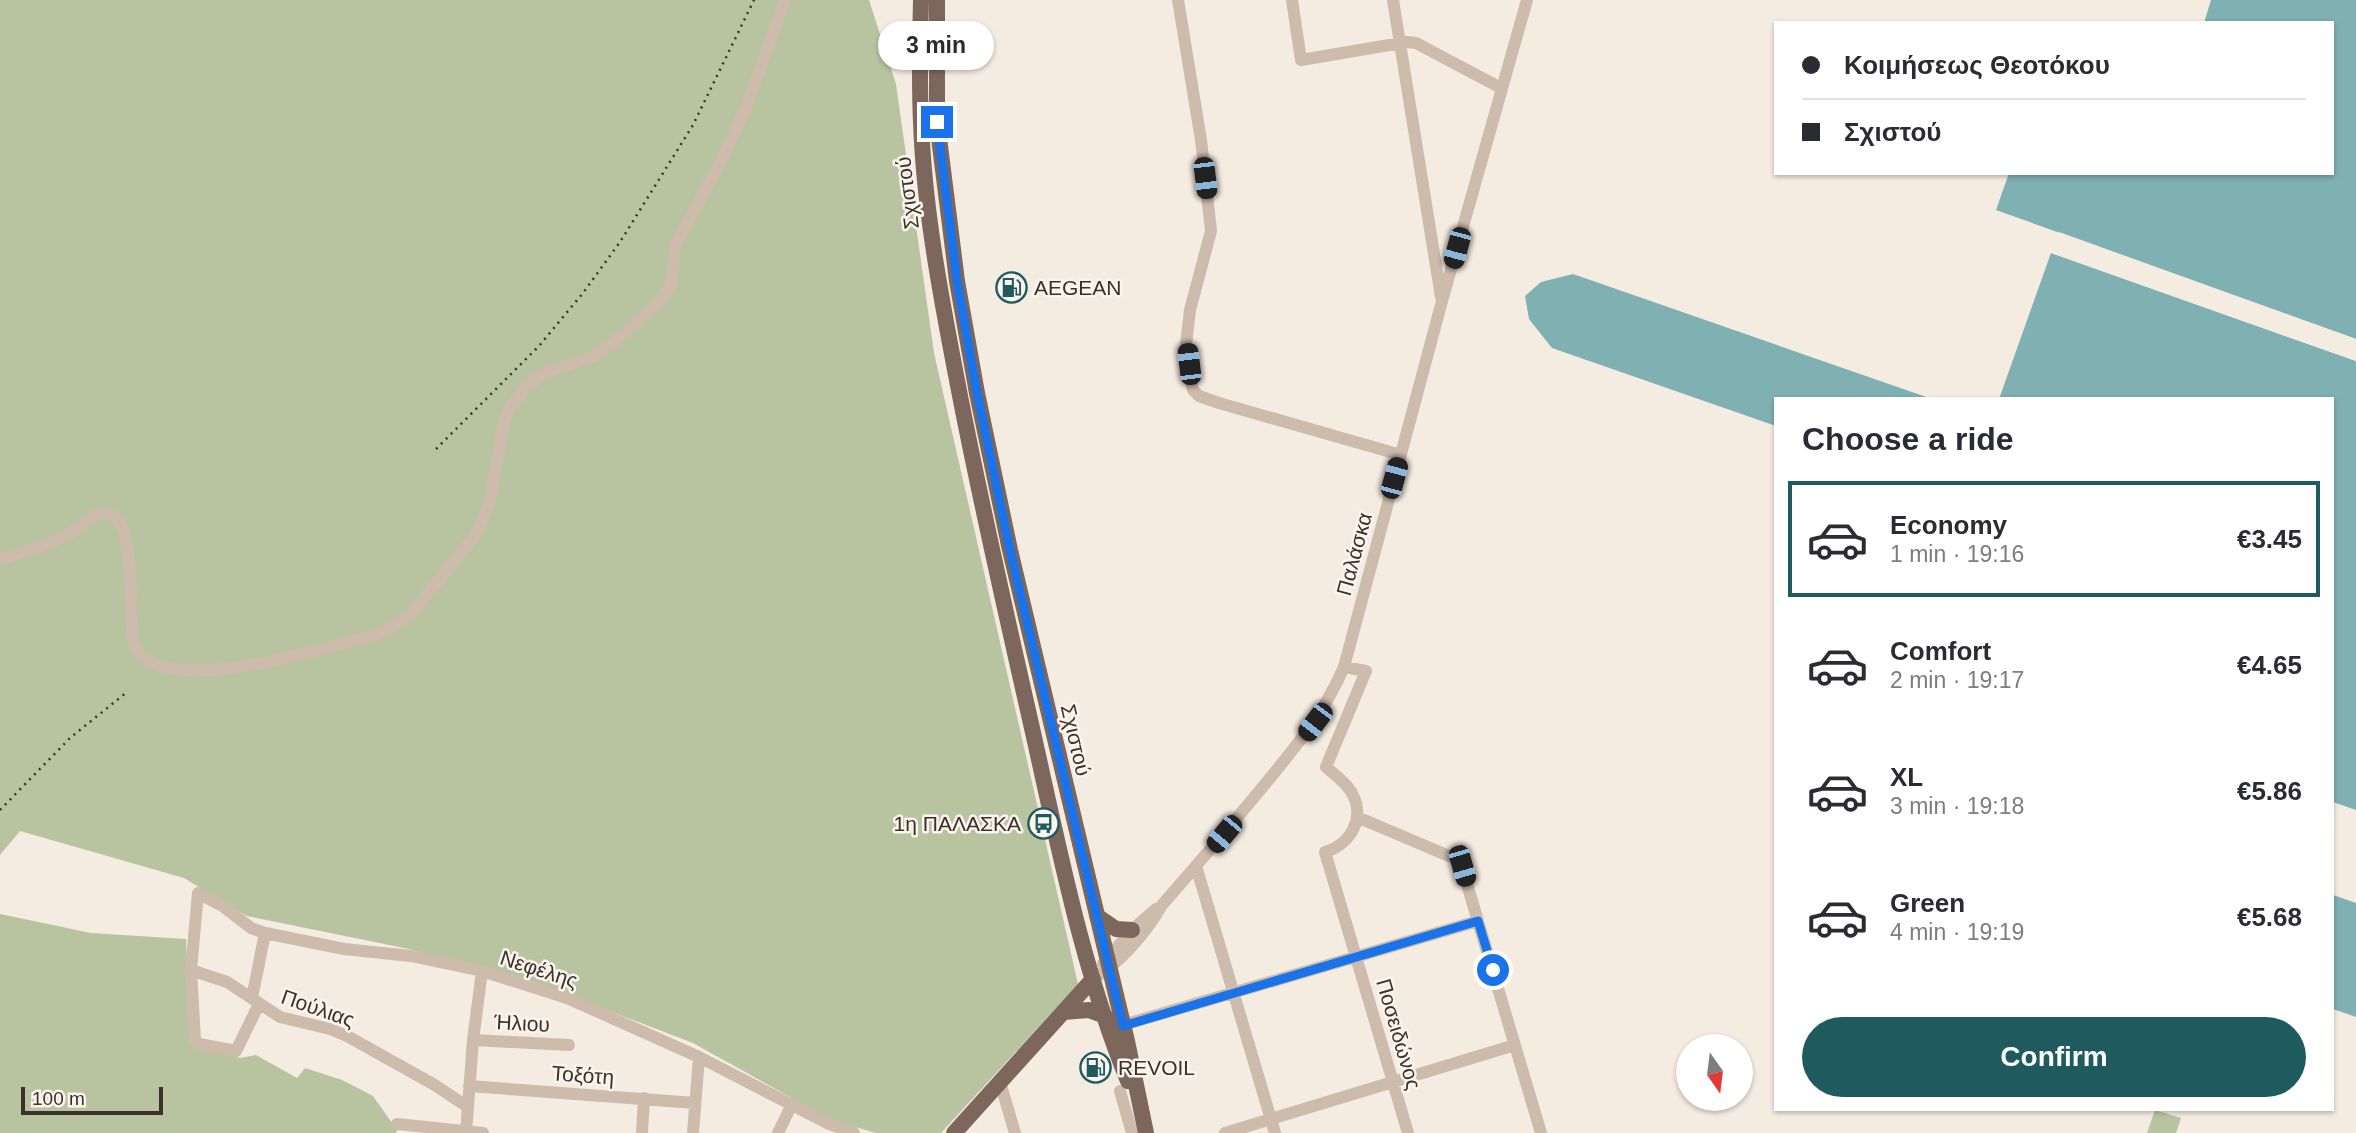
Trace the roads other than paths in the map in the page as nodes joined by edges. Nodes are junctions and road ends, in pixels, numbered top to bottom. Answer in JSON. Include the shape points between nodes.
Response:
{"nodes":[{"id":1,"x":785,"y":0,"type":"edge"},
{"id":2,"x":921,"y":0,"type":"edge"},
{"id":3,"x":937,"y":0,"type":"edge"},
{"id":4,"x":1178,"y":0,"type":"edge"},
{"id":5,"x":1292,"y":0,"type":"edge"},
{"id":6,"x":1393,"y":0,"type":"edge"},
{"id":7,"x":1527,"y":0,"type":"edge"},
{"id":8,"x":1400,"y":43,"type":"junction"},
{"id":9,"x":1501,"y":88,"type":"junction"},
{"id":10,"x":1442,"y":302,"type":"junction"},
{"id":11,"x":1401,"y":455,"type":"junction"},
{"id":12,"x":0,"y":559,"type":"edge"},
{"id":13,"x":1343,"y":667,"type":"junction"},
{"id":14,"x":1357,"y":817,"type":"junction"},
{"id":15,"x":1196,"y":866,"type":"junction"},
{"id":16,"x":1162,"y":905,"type":"junction"},
{"id":17,"x":1097,"y":916,"type":"junction"},
{"id":18,"x":1478,"y":921,"type":"junction"},
{"id":19,"x":1132,"y":930,"type":"junction"},
{"id":20,"x":265,"y":933,"type":"junction"},
{"id":21,"x":1356,"y":957,"type":"junction"},
{"id":22,"x":1108,"y":964,"type":"junction"},
{"id":23,"x":191,"y":970,"type":"junction"},
{"id":24,"x":482,"y":971,"type":"junction"},
{"id":25,"x":1094,"y":979,"type":"junction"},
{"id":26,"x":1234,"y":993,"type":"junction"},
{"id":27,"x":256,"y":1001,"type":"junction"},
{"id":28,"x":1063,"y":1012,"type":"junction"},
{"id":29,"x":1105,"y":1016,"type":"junction"},
{"id":30,"x":1121,"y":1038,"type":"junction"},
{"id":31,"x":473,"y":1040,"type":"junction"},
{"id":32,"x":569,"y":1045,"type":"dead end"},
{"id":33,"x":1514,"y":1045,"type":"junction"},
{"id":34,"x":698,"y":1057,"type":"junction"},
{"id":35,"x":1000,"y":1082,"type":"junction"},
{"id":36,"x":1393,"y":1082,"type":"junction"},
{"id":37,"x":469,"y":1086,"type":"junction"},
{"id":38,"x":1120,"y":1091,"type":"joint"},
{"id":39,"x":644,"y":1098,"type":"junction"},
{"id":40,"x":695,"y":1102,"type":"junction"},
{"id":41,"x":792,"y":1104,"type":"junction"},
{"id":42,"x":468,"y":1107,"type":"junction"},
{"id":43,"x":1271,"y":1119,"type":"junction"},
{"id":44,"x":397,"y":1124,"type":"dead end"},
{"id":45,"x":466,"y":1132,"type":"edge"},
{"id":46,"x":483,"y":1133,"type":"edge"},
{"id":47,"x":642,"y":1133,"type":"edge"},
{"id":48,"x":694,"y":1133,"type":"edge"},
{"id":49,"x":779,"y":1133,"type":"edge"},
{"id":50,"x":854,"y":1133,"type":"edge"},
{"id":51,"x":954,"y":1133,"type":"edge"},
{"id":52,"x":1015,"y":1133,"type":"edge"},
{"id":53,"x":1132,"y":1133,"type":"edge"},
{"id":54,"x":1146,"y":1133,"type":"edge"},
{"id":55,"x":1156,"y":1133,"type":"edge"},
{"id":56,"x":1225,"y":1133,"type":"edge"},
{"id":57,"x":1275,"y":1133,"type":"edge"},
{"id":58,"x":1408,"y":1133,"type":"edge"},
{"id":59,"x":1541,"y":1133,"type":"edge"}],
"edges":[{"from":1,"to":12,"type":"street","via":[[746,108],[675,246],[671,286],[656,306],[607,348],[546,372],[516,399],[504,422],[483,522],[402,622],[386,631],[255,664],[172,669],[145,659],[134,645],[129,555],[117,519],[109,513],[61,538]]},
{"from":2,"to":25,"type":"main road","name":"Σχιστού","via":[[921,123],[948,332],[991,554],[1069,893]]},
{"from":3,"to":17,"type":"main road","name":"Σχιστού","via":[[937,122],[957,281],[1010,550]]},
{"from":4,"to":11,"type":"street","via":[[1211,231],[1186,328],[1194,390],[1219,403]]},
{"from":5,"to":8,"type":"street","via":[[1301,60]]},
{"from":6,"to":8,"type":"street"},
{"from":7,"to":9,"type":"street","name":"Παλάσκα"},
{"from":8,"to":9,"type":"street","via":[[1416,43]]},
{"from":8,"to":10,"type":"street"},
{"from":9,"to":10,"type":"street","name":"Παλάσκα"},
{"from":10,"to":11,"type":"street","name":"Παλάσκα"},
{"from":11,"to":13,"type":"street","name":"Παλάσκα"},
{"from":13,"to":14,"type":"street","via":[[1366,671],[1326,767],[1351,792]]},
{"from":13,"to":15,"type":"street","name":"Παλάσκα","via":[[1310,729]]},
{"from":14,"to":18,"type":"street","via":[[1459,861]]},
{"from":14,"to":21,"type":"street","name":"Ποσειδώνος","via":[[1348,839],[1325,852]]},
{"from":15,"to":16,"type":"street","name":"Παλάσκα"},
{"from":15,"to":26,"type":"street"},
{"from":16,"to":19,"type":"street","name":"Παλάσκα"},
{"from":16,"to":22,"type":"street","name":"Παλάσκα","via":[[1153,922]]},
{"from":17,"to":19,"type":"main road","via":[[1116,929]]},
{"from":17,"to":22,"type":"main road","name":"Σχιστού"},
{"from":18,"to":21,"type":"street"},
{"from":18,"to":33,"type":"street"},
{"from":19,"to":22,"type":"street","name":"Παλάσκα"},
{"from":20,"to":23,"type":"street","name":"Νεφέλης","via":[[198,893]]},
{"from":20,"to":24,"type":"street","name":"Νεφέλης"},
{"from":20,"to":27,"type":"street"},
{"from":21,"to":26,"type":"street"},
{"from":21,"to":36,"type":"street","name":"Ποσειδώνος"},
{"from":22,"to":25,"type":"street","name":"Παλάσκα"},
{"from":22,"to":30,"type":"main road","name":"Σχιστού"},
{"from":23,"to":27,"type":"street","name":"Πούλιας","via":[[227,982]]},
{"from":23,"to":27,"type":"street","via":[[196,1042],[236,1051],[250,1027]]},
{"from":24,"to":31,"type":"street"},
{"from":24,"to":34,"type":"street","name":"Νεφέλης","via":[[597,1009]]},
{"from":25,"to":28,"type":"main road"},
{"from":25,"to":29,"type":"main road","name":"Σχιστού"},
{"from":26,"to":30,"type":"street"},
{"from":26,"to":43,"type":"street"},
{"from":27,"to":42,"type":"street","name":"Πούλιας","via":[[280,1017],[347,1036]]},
{"from":28,"to":29,"type":"main road","via":[[1089,1010]]},
{"from":28,"to":35,"type":"main road"},
{"from":29,"to":30,"type":"main road","name":"Σχιστού"},
{"from":30,"to":38,"type":"main road"},
{"from":30,"to":54,"type":"main road","name":"Σχιστού"},
{"from":30,"to":55,"type":"main road"},
{"from":31,"to":32,"type":"street","name":"Ήλιου"},
{"from":31,"to":37,"type":"street"},
{"from":33,"to":36,"type":"street"},
{"from":33,"to":59,"type":"street"},
{"from":34,"to":40,"type":"street"},
{"from":34,"to":41,"type":"street","name":"Νεφέλης"},
{"from":35,"to":51,"type":"main road"},
{"from":35,"to":52,"type":"street"},
{"from":36,"to":43,"type":"street"},
{"from":36,"to":58,"type":"street","name":"Ποσειδώνος"},
{"from":37,"to":39,"type":"street","name":"Τοξότη"},
{"from":37,"to":42,"type":"street"},
{"from":38,"to":53,"type":"street"},
{"from":39,"to":40,"type":"street","name":"Τοξότη"},
{"from":39,"to":47,"type":"street"},
{"from":40,"to":48,"type":"street"},
{"from":41,"to":49,"type":"street"},
{"from":41,"to":50,"type":"street","name":"Νεφέλης"},
{"from":42,"to":45,"type":"street"},
{"from":43,"to":56,"type":"street"},
{"from":43,"to":57,"type":"street"},
{"from":44,"to":45,"type":"street"},
{"from":45,"to":46,"type":"street"}]}
